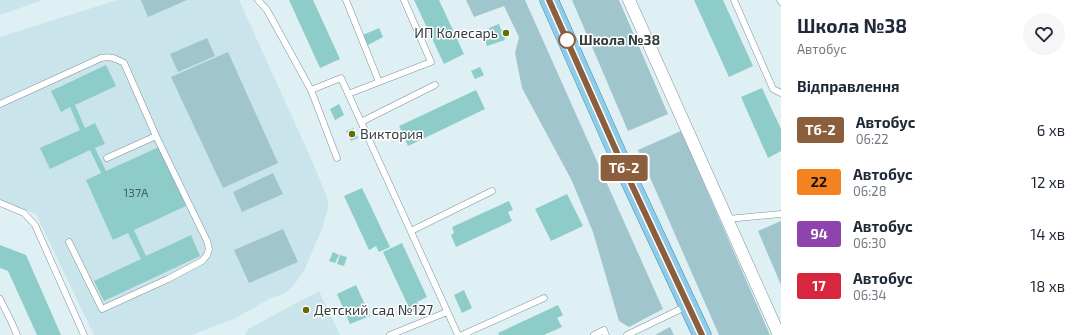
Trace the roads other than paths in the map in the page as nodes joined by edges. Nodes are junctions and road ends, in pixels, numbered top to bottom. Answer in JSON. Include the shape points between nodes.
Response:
{"nodes":[{"id":1,"x":258,"y":0,"type":"edge"},
{"id":2,"x":346,"y":0,"type":"edge"},
{"id":3,"x":404,"y":0,"type":"edge"},
{"id":4,"x":549,"y":0,"type":"edge"},
{"id":5,"x":629,"y":0,"type":"edge"},
{"id":6,"x":734,"y":0,"type":"edge"},
{"id":7,"x":379,"y":82,"type":"junction"},
{"id":8,"x":435,"y":85,"type":"dead end"},
{"id":9,"x":311,"y":90,"type":"junction"},
{"id":10,"x":781,"y":93,"type":"edge"},
{"id":11,"x":348,"y":94,"type":"junction"},
{"id":12,"x":0,"y":104,"type":"edge"},
{"id":13,"x":361,"y":122,"type":"junction"},
{"id":14,"x":156,"y":136,"type":"junction"},
{"id":15,"x":107,"y":158,"type":"dead end"},
{"id":16,"x":337,"y":158,"type":"dead end"},
{"id":17,"x":492,"y":191,"type":"dead end"},
{"id":18,"x":0,"y":203,"type":"edge"},
{"id":19,"x":781,"y":214,"type":"edge"},
{"id":20,"x":728,"y":219,"type":"junction"},
{"id":21,"x":411,"y":231,"type":"junction"},
{"id":22,"x":70,"y":242,"type":"dead end"},
{"id":23,"x":544,"y":298,"type":"dead end"},
{"id":24,"x":0,"y":299,"type":"edge"},
{"id":25,"x":688,"y":305,"type":"junction"},
{"id":26,"x":447,"y":312,"type":"junction"},
{"id":27,"x":17,"y":335,"type":"edge"},
{"id":28,"x":84,"y":335,"type":"edge"},
{"id":29,"x":392,"y":335,"type":"edge"},
{"id":30,"x":458,"y":335,"type":"edge"},
{"id":31,"x":462,"y":335,"type":"edge"},
{"id":32,"x":594,"y":335,"type":"edge"},
{"id":33,"x":606,"y":335,"type":"edge"},
{"id":34,"x":627,"y":335,"type":"edge"},
{"id":35,"x":702,"y":335,"type":"edge"},
{"id":36,"x":779,"y":335,"type":"edge"}],
"edges":[{"from":1,"to":9,"type":"lane","via":[[267,10]]},
{"from":2,"to":7,"type":"lane"},
{"from":3,"to":7,"type":"lane","via":[[431,62]]},
{"from":4,"to":25,"type":"main road"},
{"from":5,"to":20,"type":"street"},
{"from":6,"to":10,"type":"lane","via":[[773,89]]},
{"from":7,"to":11,"type":"lane"},
{"from":8,"to":13,"type":"lane"},
{"from":9,"to":11,"type":"lane","via":[[341,78]]},
{"from":9,"to":16,"type":"lane"},
{"from":11,"to":13,"type":"lane"},
{"from":12,"to":14,"type":"lane","via":[[110,56],[124,63]]},
{"from":13,"to":21,"type":"lane"},
{"from":14,"to":15,"type":"lane"},
{"from":14,"to":22,"type":"lane","via":[[206,241],[208,255],[202,261],[168,279],[102,309]]},
{"from":17,"to":21,"type":"lane"},
{"from":18,"to":28,"type":"lane","via":[[24,213],[35,225]]},
{"from":19,"to":20,"type":"lane"},
{"from":20,"to":36,"type":"street"},
{"from":21,"to":26,"type":"lane"},
{"from":23,"to":31,"type":"lane"},
{"from":24,"to":27,"type":"lane"},
{"from":25,"to":34,"type":"lane"},
{"from":25,"to":35,"type":"main road"},
{"from":26,"to":29,"type":"lane"},
{"from":26,"to":30,"type":"lane"},
{"from":32,"to":33,"type":"lane","via":[[604,330]]}]}
